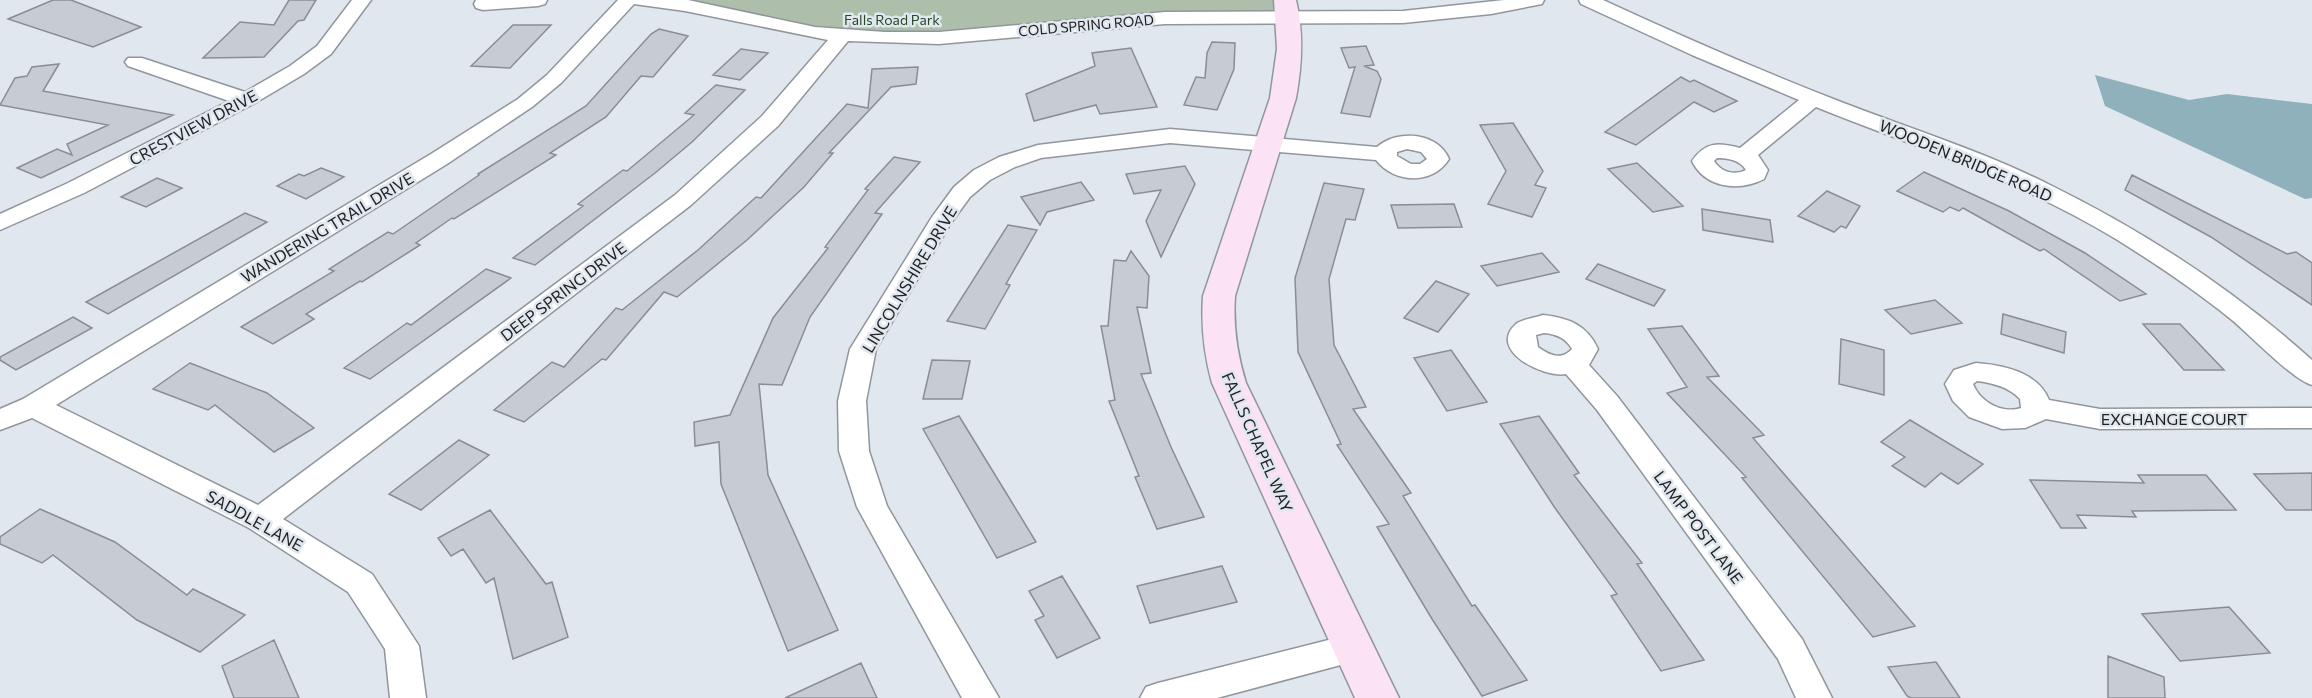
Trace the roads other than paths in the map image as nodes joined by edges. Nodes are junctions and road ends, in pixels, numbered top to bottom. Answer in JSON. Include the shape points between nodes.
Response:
{"nodes":[{"id":1,"x":362,"y":0,"type":"edge"},
{"id":2,"x":538,"y":0,"type":"edge"},
{"id":3,"x":628,"y":0,"type":"edge"},
{"id":4,"x":640,"y":0,"type":"edge"},
{"id":5,"x":1535,"y":0,"type":"edge"},
{"id":6,"x":1588,"y":0,"type":"edge"},
{"id":7,"x":483,"y":4,"type":"dead end"},
{"id":8,"x":1287,"y":9,"type":"edge"},
{"id":9,"x":842,"y":36,"type":"junction"},
{"id":10,"x":135,"y":62,"type":"dead end"},
{"id":11,"x":248,"y":99,"type":"junction"},
{"id":12,"x":1813,"y":99,"type":"junction"},
{"id":13,"x":1268,"y":144,"type":"junction"},
{"id":14,"x":1385,"y":153,"type":"dead end"},
{"id":15,"x":1743,"y":156,"type":"dead end"},
{"id":16,"x":0,"y":223,"type":"edge"},
{"id":17,"x":1573,"y":364,"type":"dead end"},
{"id":18,"x":2312,"y":376,"type":"edge"},
{"id":19,"x":33,"y":406,"type":"junction"},
{"id":20,"x":2037,"y":407,"type":"dead end"},
{"id":21,"x":2312,"y":418,"type":"edge"},
{"id":22,"x":0,"y":420,"type":"edge"},
{"id":23,"x":260,"y":519,"type":"junction"},
{"id":24,"x":1352,"y":648,"type":"junction"},
{"id":25,"x":408,"y":698,"type":"edge"},
{"id":26,"x":981,"y":698,"type":"edge"},
{"id":27,"x":1158,"y":698,"type":"edge"},
{"id":28,"x":1377,"y":698,"type":"edge"},
{"id":29,"x":1814,"y":698,"type":"edge"}],
"edges":[{"from":1,"to":11,"type":"street","name":"CRESTVIEW DRIVE","via":[[324,50]]},
{"from":2,"to":7,"type":"street"},
{"from":3,"to":19,"type":"street","name":"WANDERING TRAIL DRIVE","via":[[554,79],[525,103]]},
{"from":4,"to":9,"type":"street","name":"COLD SPRING ROAD","via":[[685,4]]},
{"from":5,"to":8,"type":"street","name":"COLD SPRING ROAD","via":[[1403,17]]},
{"from":6,"to":12,"type":"street","name":"WOODEN BRIDGE ROAD"},
{"from":8,"to":9,"type":"street","name":"COLD SPRING ROAD","via":[[939,38]]},
{"from":8,"to":13,"type":"street","name":"FALLS CHAPEL WAY","via":[[1288,74]]},
{"from":9,"to":23,"type":"street","name":"DEEP SPRING DRIVE","via":[[770,121],[684,200]]},
{"from":10,"to":11,"type":"street"},
{"from":11,"to":16,"type":"street","name":"CRESTVIEW DRIVE"},
{"from":12,"to":15,"type":"street"},
{"from":12,"to":18,"type":"street","name":"WOODEN BRIDGE ROAD","via":[[1993,168],[2108,224],[2174,263],[2229,303]]},
{"from":13,"to":14,"type":"street","name":"LINCOLNSHIRE DRIVE"},
{"from":13,"to":24,"type":"street","name":"FALLS CHAPEL WAY","via":[[1219,296],[1220,352],[1229,383]]},
{"from":13,"to":26,"type":"street","name":"LINCOLNSHIRE DRIVE","via":[[1170,136],[1067,147],[1038,152],[982,175],[962,192],[940,222],[863,350],[852,401],[854,451],[872,507]]},
{"from":17,"to":29,"type":"street","name":"LAMP POST LANE","via":[[1607,403],[1790,649]]},
{"from":19,"to":22,"type":"street","name":"WANDERING TRAIL DRIVE"},
{"from":19,"to":23,"type":"street","name":"SADDLE LANE"},
{"from":20,"to":21,"type":"street","name":"EXCHANGE COURT","via":[[2100,419]]},
{"from":23,"to":25,"type":"street","name":"SADDLE LANE","via":[[360,583],[402,646]]},
{"from":24,"to":27,"type":"street"},
{"from":24,"to":28,"type":"street","name":"FALLS CHAPEL WAY"}]}
